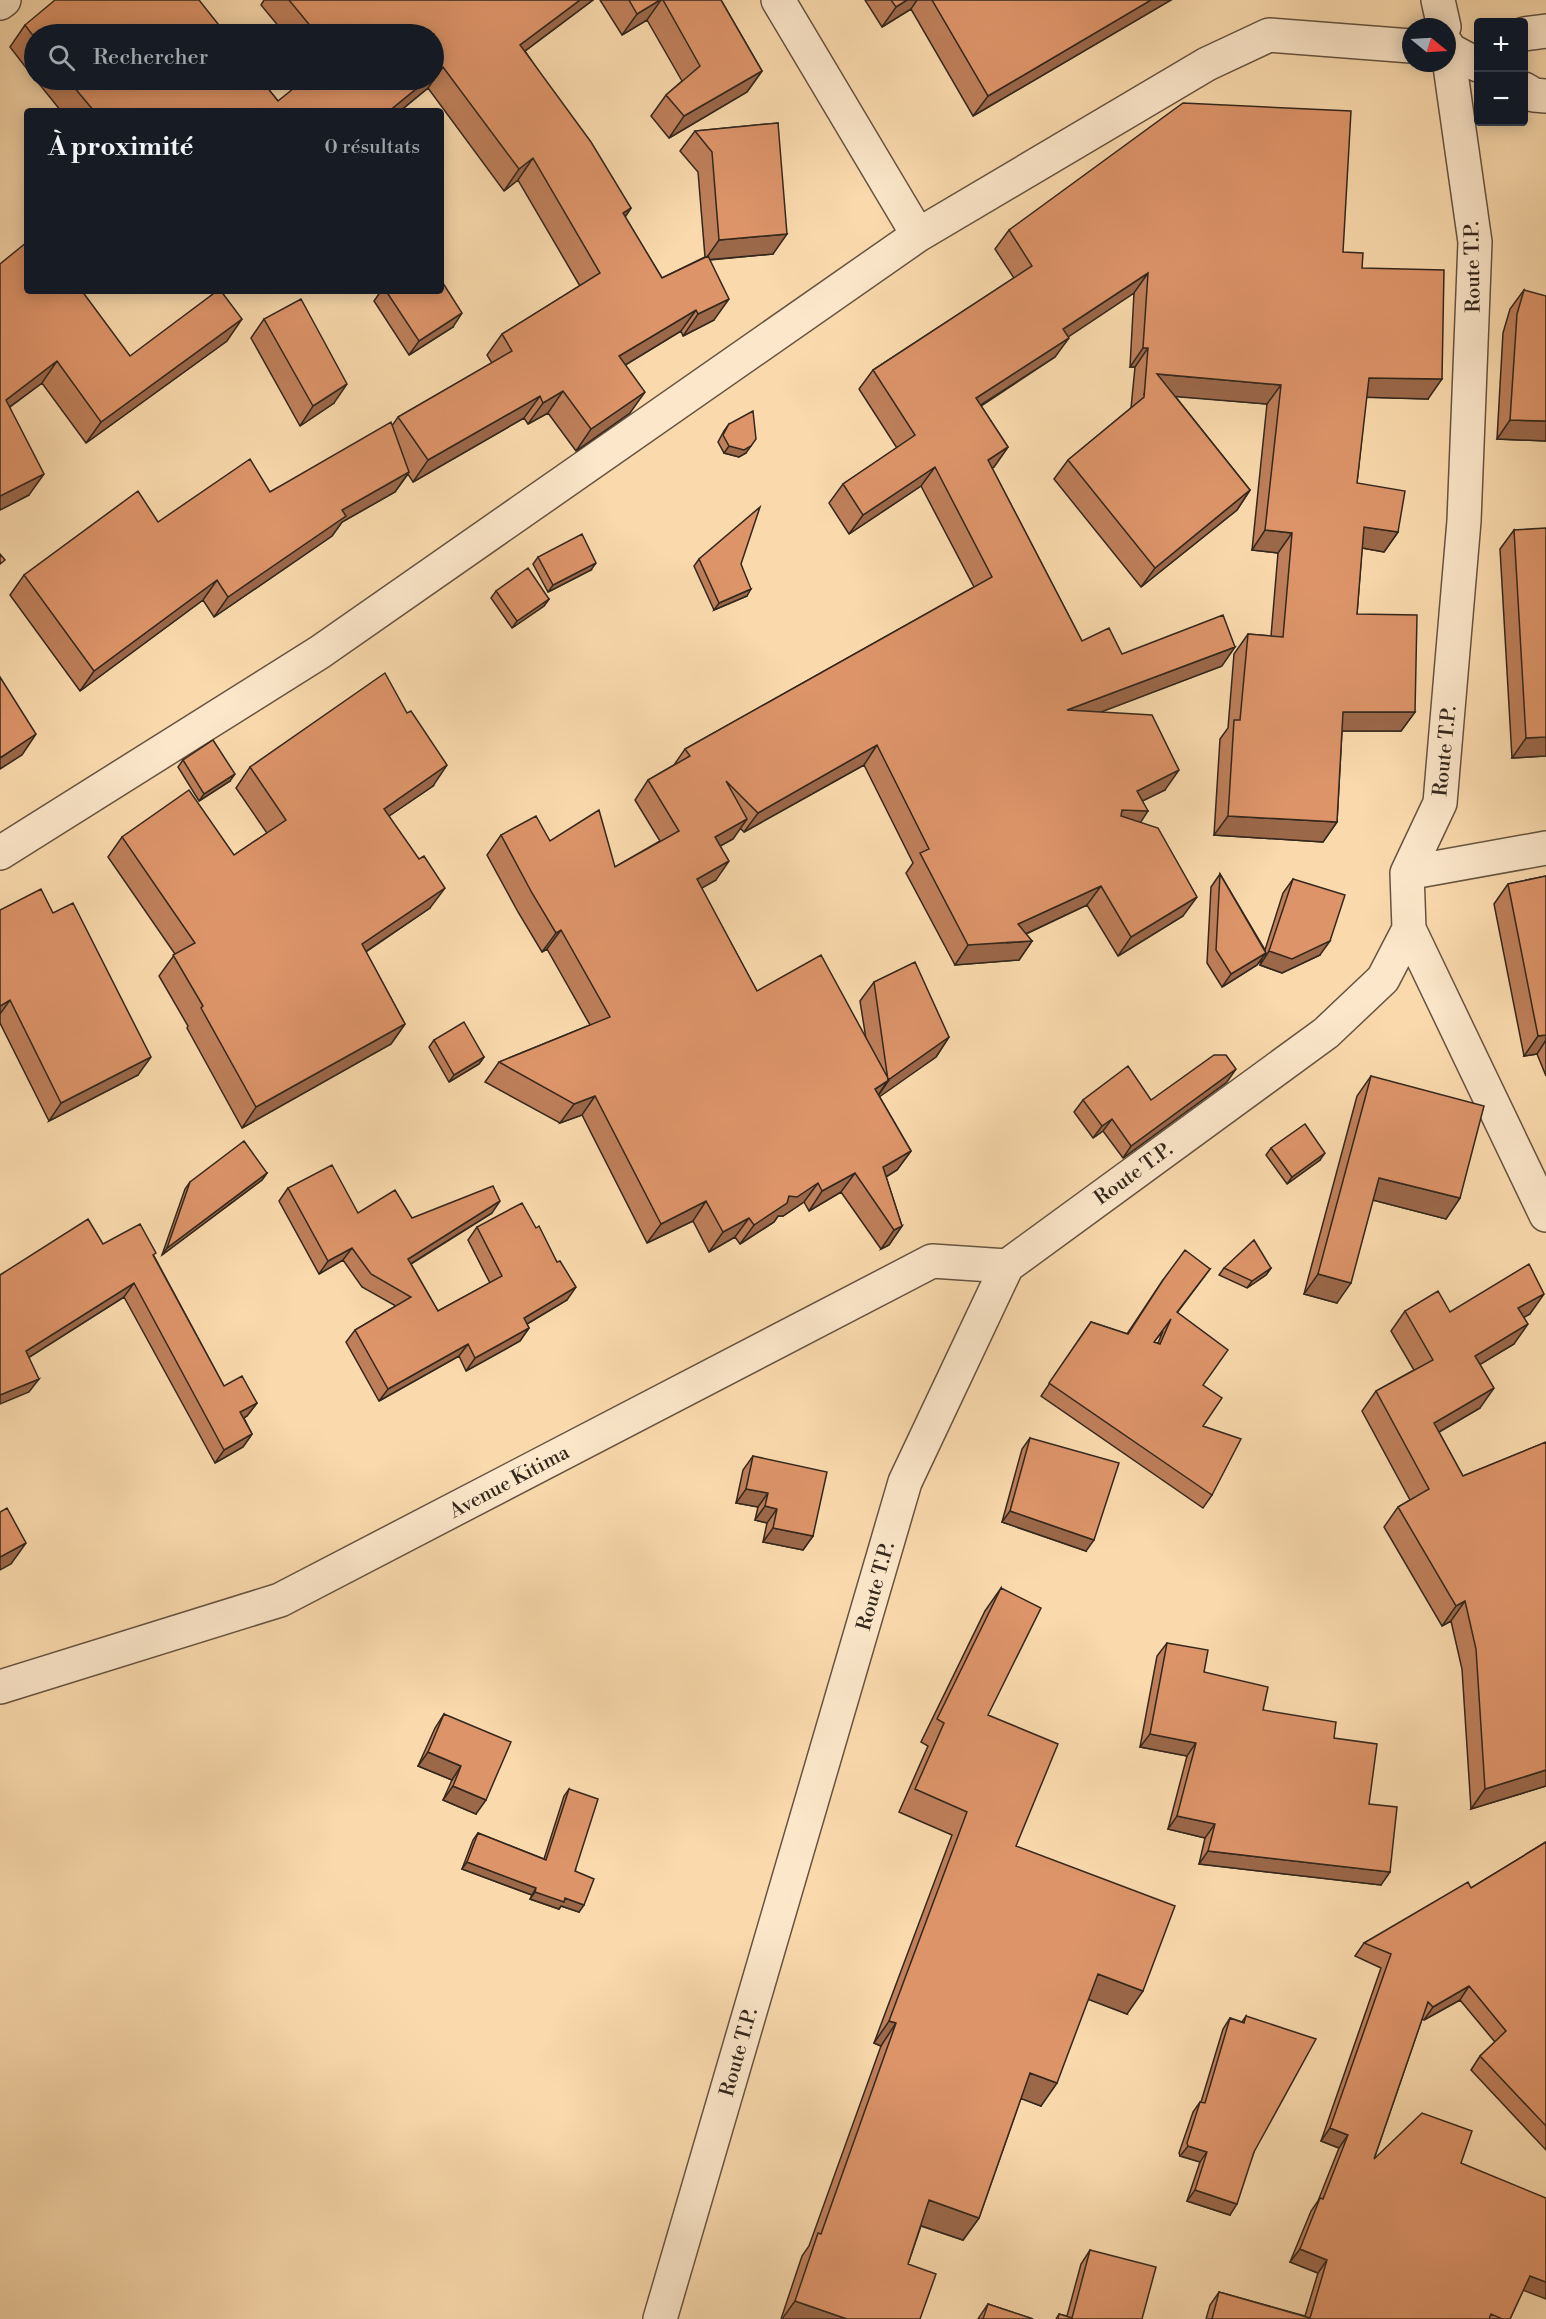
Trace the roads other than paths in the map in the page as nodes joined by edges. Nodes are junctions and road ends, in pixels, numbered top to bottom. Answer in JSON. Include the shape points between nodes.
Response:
{"nodes":[{"id":1,"x":4,"y":0,"type":"edge"},
{"id":2,"x":778,"y":0,"type":"edge"},
{"id":3,"x":1438,"y":0,"type":"edge"},
{"id":4,"x":0,"y":3,"type":"edge"},
{"id":5,"x":1444,"y":18,"type":"edge"},
{"id":6,"x":1402,"y":45,"type":"edge"},
{"id":7,"x":1456,"y":45,"type":"edge"},
{"id":8,"x":1474,"y":61,"type":"edge"},
{"id":9,"x":1456,"y":69,"type":"edge"},
{"id":10,"x":1528,"y":91,"type":"edge"},
{"id":11,"x":1546,"y":96,"type":"edge"},
{"id":12,"x":918,"y":235,"type":"junction"},
{"id":13,"x":1546,"y":848,"type":"edge"},
{"id":14,"x":0,"y":852,"type":"edge"},
{"id":15,"x":1407,"y":873,"type":"junction"},
{"id":16,"x":1409,"y":929,"type":"junction"},
{"id":17,"x":1546,"y":1215,"type":"edge"},
{"id":18,"x":1007,"y":1266,"type":"junction"},
{"id":19,"x":0,"y":1687,"type":"edge"},
{"id":20,"x":660,"y":2319,"type":"edge"}],
"edges":[{"from":1,"to":4,"type":"street"},
{"from":2,"to":12,"type":"street"},
{"from":3,"to":5,"type":"street","name":"Route T.P."},
{"from":6,"to":12,"type":"street","via":[[1269,35],[1208,64]]},
{"from":7,"to":8,"type":"street"},
{"from":9,"to":15,"type":"street","name":"Route T.P.","via":[[1475,242],[1464,521],[1440,802]]},
{"from":10,"to":11,"type":"street"},
{"from":12,"to":14,"type":"street","via":[[320,652]]},
{"from":13,"to":15,"type":"street"},
{"from":15,"to":16,"type":"street","name":"Route T.P."},
{"from":16,"to":17,"type":"street"},
{"from":16,"to":18,"type":"street","name":"Route T.P.","via":[[1383,979],[1326,1033]]},
{"from":18,"to":19,"type":"street","name":"Avenue Kitima","via":[[932,1261],[280,1600]]},
{"from":18,"to":20,"type":"street","name":"Route T.P.","via":[[906,1482]]}]}
